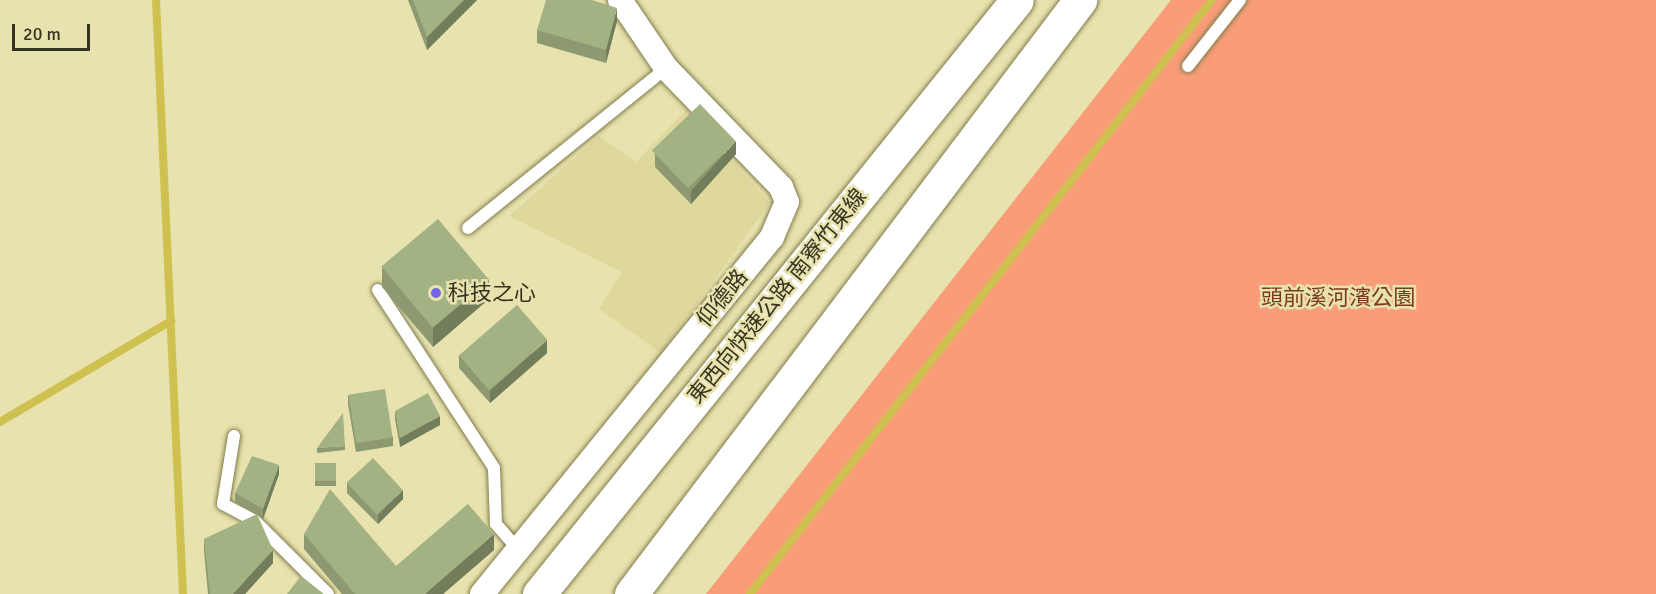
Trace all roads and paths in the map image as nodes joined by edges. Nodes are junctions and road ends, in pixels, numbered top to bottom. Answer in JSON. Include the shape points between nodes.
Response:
{"nodes":[{"id":1,"x":620,"y":0,"type":"edge"},
{"id":2,"x":1017,"y":0,"type":"edge"},
{"id":3,"x":1080,"y":0,"type":"edge"},
{"id":4,"x":1240,"y":0,"type":"edge"},
{"id":5,"x":1188,"y":66,"type":"dead end"},
{"id":6,"x":666,"y":68,"type":"junction"},
{"id":7,"x":468,"y":228,"type":"dead end"},
{"id":8,"x":378,"y":290,"type":"dead end"},
{"id":9,"x":234,"y":436,"type":"dead end"},
{"id":10,"x":517,"y":548,"type":"junction"},
{"id":11,"x":328,"y":594,"type":"edge"},
{"id":12,"x":482,"y":594,"type":"edge"},
{"id":13,"x":539,"y":594,"type":"edge"},
{"id":14,"x":631,"y":594,"type":"edge"}],
"edges":[{"from":1,"to":6,"type":"street","name":"仰德路"},
{"from":2,"to":13,"type":"highway","name":"東西向快速公路 南寮竹東線"},
{"from":3,"to":14,"type":"highway"},
{"from":4,"to":5,"type":"lane"},
{"from":6,"to":7,"type":"lane"},
{"from":6,"to":10,"type":"street","name":"仰德路","via":[[781,187],[787,202],[783,218],[772,237]]},
{"from":8,"to":10,"type":"lane","via":[[494,468],[496,524]]},
{"from":9,"to":11,"type":"lane","via":[[223,504],[255,521]]},
{"from":10,"to":12,"type":"street","name":"仰德路"}]}
